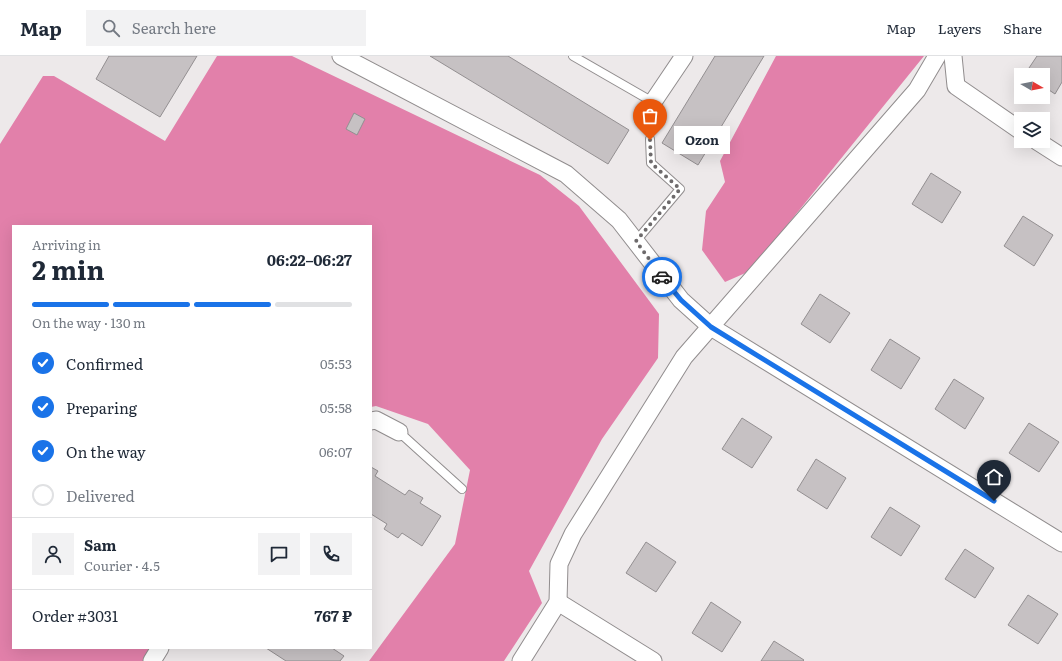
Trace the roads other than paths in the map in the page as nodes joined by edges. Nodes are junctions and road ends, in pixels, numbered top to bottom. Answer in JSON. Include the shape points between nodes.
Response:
{"nodes":[{"id":1,"x":341,"y":56,"type":"edge"},
{"id":2,"x":573,"y":56,"type":"edge"},
{"id":3,"x":684,"y":56,"type":"edge"},
{"id":4,"x":937,"y":56,"type":"edge"},
{"id":5,"x":953,"y":56,"type":"edge"},
{"id":6,"x":653,"y":102,"type":"joint"},
{"id":7,"x":1014,"y":126,"type":"edge"},
{"id":8,"x":650,"y":140,"type":"dead end"},
{"id":9,"x":1048,"y":148,"type":"edge"},
{"id":10,"x":1062,"y":157,"type":"edge"},
{"id":11,"x":636,"y":241,"type":"junction"},
{"id":12,"x":711,"y":327,"type":"junction"},
{"id":13,"x":372,"y":421,"type":"edge"},
{"id":14,"x":399,"y":432,"type":"joint"},
{"id":15,"x":462,"y":489,"type":"dead end"},
{"id":16,"x":1062,"y":543,"type":"edge"},
{"id":17,"x":558,"y":602,"type":"junction"},
{"id":18,"x":159,"y":649,"type":"edge"},
{"id":19,"x":152,"y":661,"type":"edge"},
{"id":20,"x":521,"y":661,"type":"edge"},
{"id":21,"x":653,"y":661,"type":"edge"}],
"edges":[{"from":1,"to":11,"type":"street","via":[[566,174],[619,220]]},
{"from":2,"to":6,"type":"lane"},
{"from":3,"to":6,"type":"street"},
{"from":4,"to":12,"type":"street","via":[[917,90]]},
{"from":5,"to":7,"type":"street","via":[[956,86]]},
{"from":8,"to":11,"type":"lane","via":[[651,163],[680,189]]},
{"from":9,"to":10,"type":"street"},
{"from":11,"to":12,"type":"street","via":[[681,300]]},
{"from":12,"to":16,"type":"street"},
{"from":12,"to":17,"type":"street","via":[[684,357],[573,534],[559,564]]},
{"from":13,"to":14,"type":"street","via":[[376,420]]},
{"from":14,"to":15,"type":"lane"},
{"from":17,"to":20,"type":"street"},
{"from":17,"to":21,"type":"street"},
{"from":18,"to":19,"type":"street"}]}
